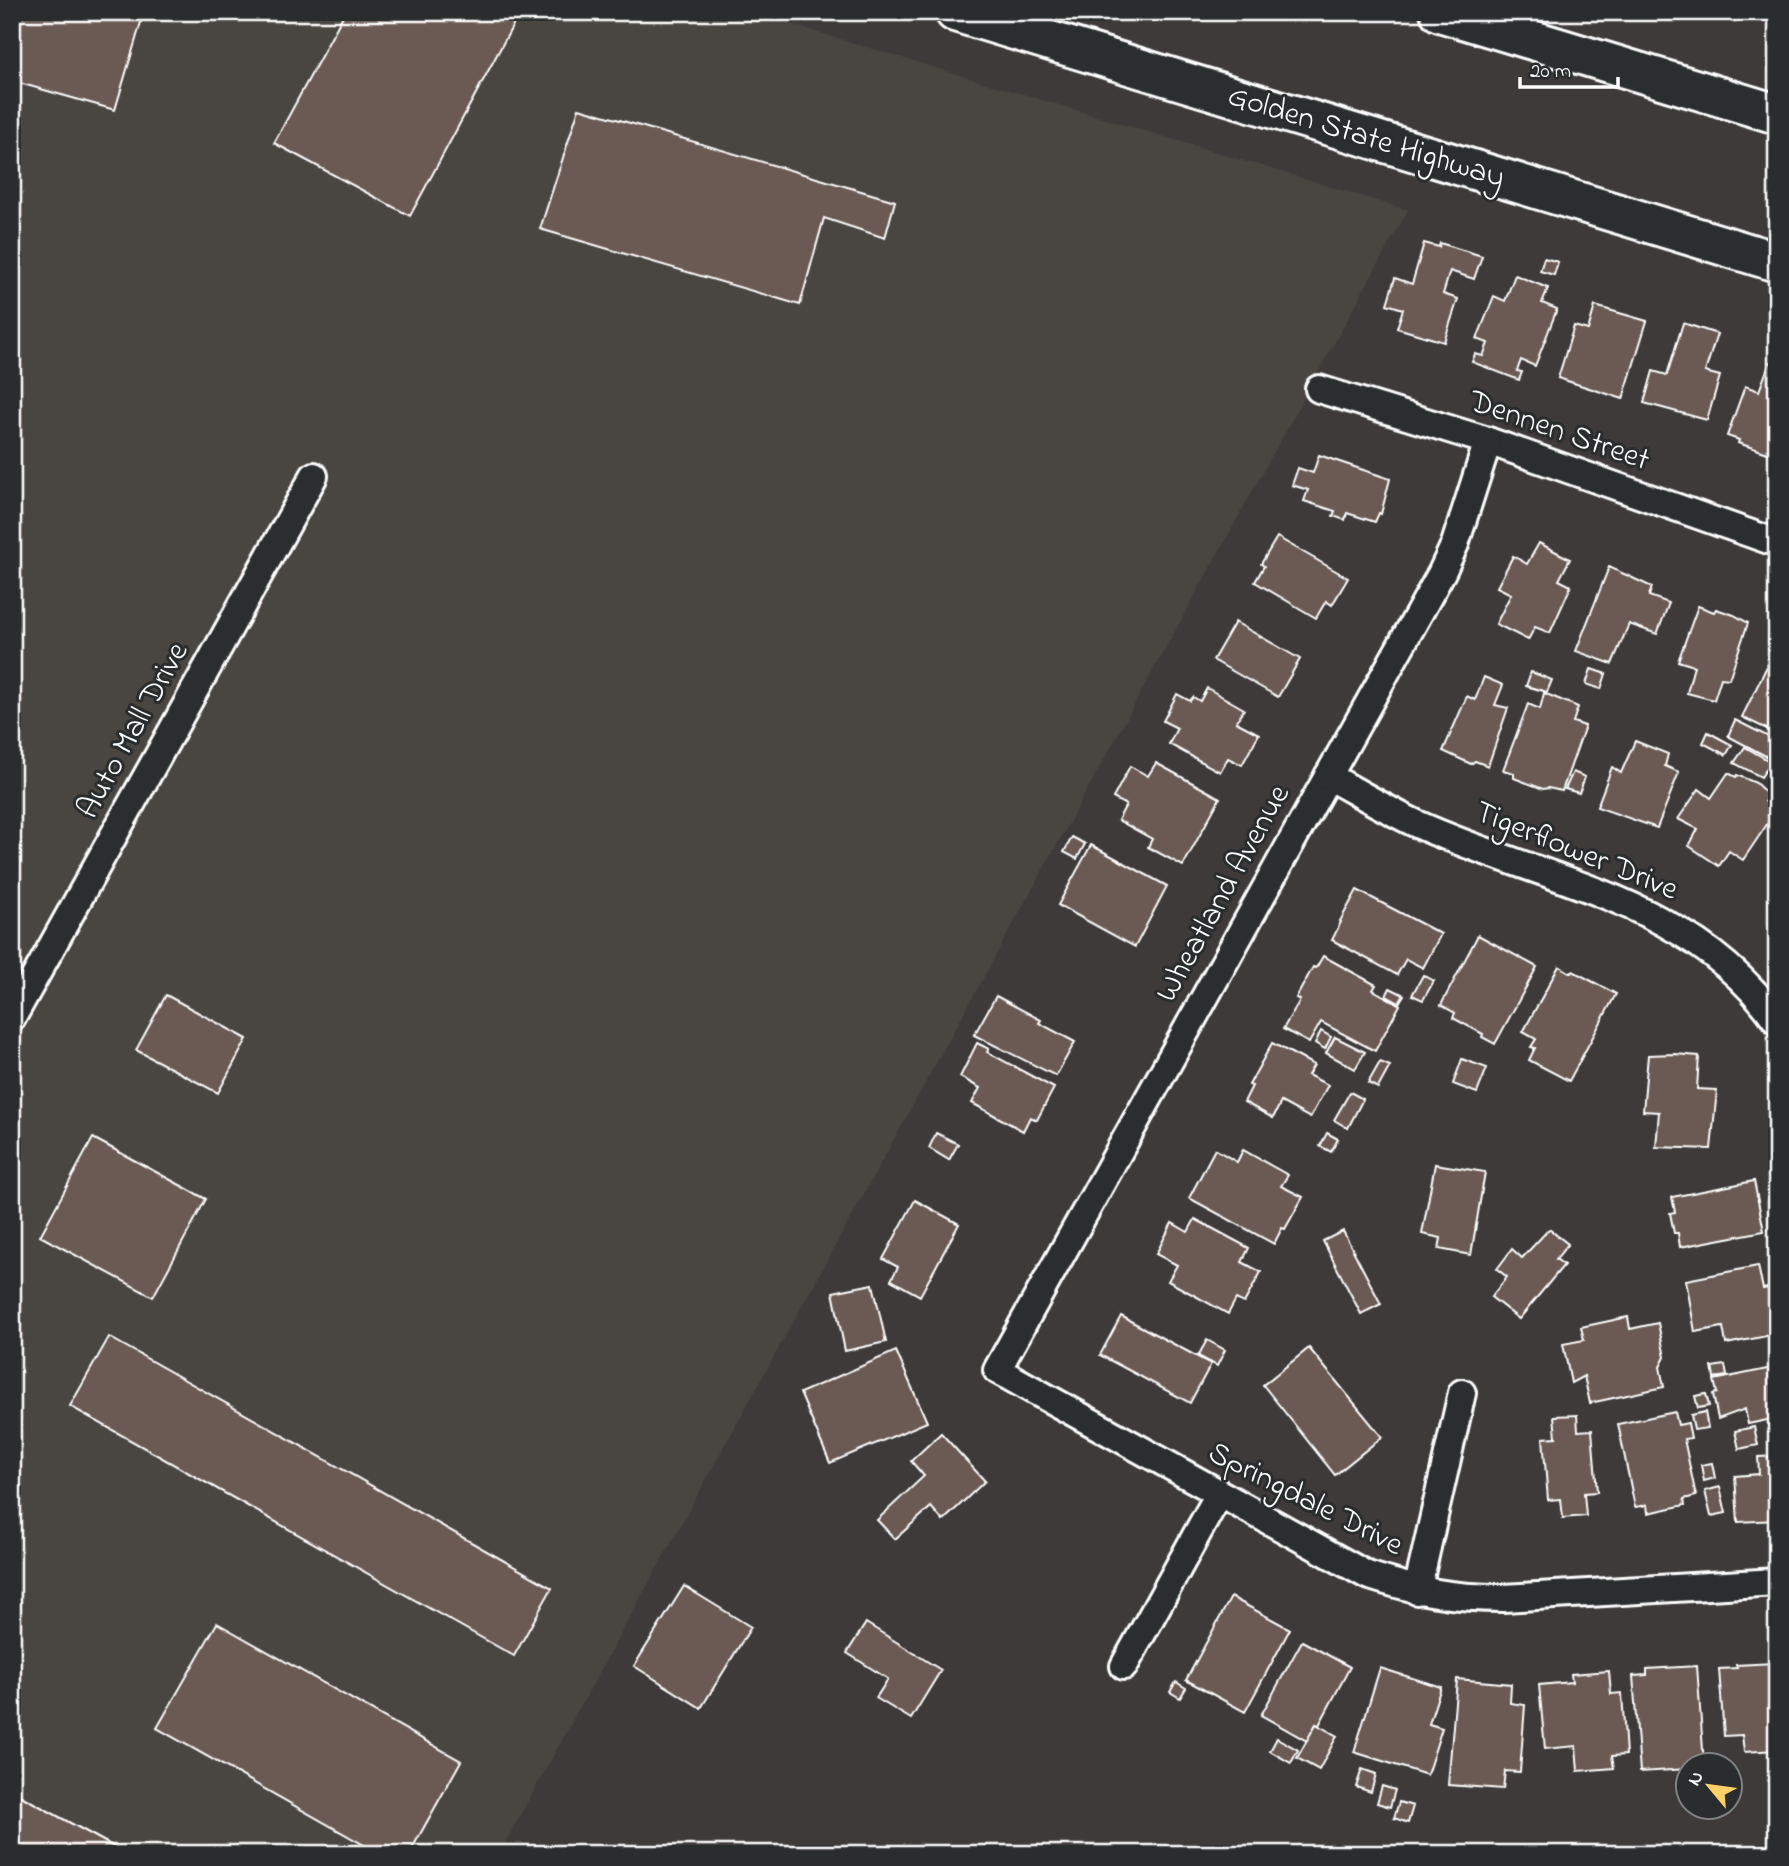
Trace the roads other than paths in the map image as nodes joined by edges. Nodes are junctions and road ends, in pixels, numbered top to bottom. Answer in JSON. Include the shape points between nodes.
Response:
{"nodes":[{"id":1,"x":955,"y":12,"type":"edge"},
{"id":2,"x":1440,"y":12,"type":"edge"},
{"id":3,"x":1777,"y":96,"type":"edge"},
{"id":4,"x":1726,"y":99,"type":"junction"},
{"id":5,"x":1777,"y":114,"type":"edge"},
{"id":6,"x":1575,"y":202,"type":"junction"},
{"id":7,"x":1777,"y":262,"type":"edge"},
{"id":8,"x":1777,"y":276,"type":"edge"},
{"id":9,"x":1319,"y":389,"type":"dead end"},
{"id":10,"x":1488,"y":441,"type":"junction"},
{"id":11,"x":314,"y":476,"type":"dead end"},
{"id":12,"x":1777,"y":543,"type":"edge"},
{"id":13,"x":1328,"y":776,"type":"junction"},
{"id":14,"x":12,"y":1018,"type":"edge"},
{"id":15,"x":1777,"y":1021,"type":"edge"},
{"id":16,"x":997,"y":1370,"type":"joint"},
{"id":17,"x":1462,"y":1393,"type":"dead end"},
{"id":18,"x":1219,"y":1494,"type":"junction"},
{"id":19,"x":1777,"y":1582,"type":"edge"},
{"id":20,"x":1417,"y":1591,"type":"junction"},
{"id":21,"x":1124,"y":1666,"type":"dead end"}],
"edges":[{"from":1,"to":6,"type":"highway","name":"Golden State Highway"},
{"from":2,"to":4,"type":"highway"},
{"from":3,"to":4,"type":"highway"},
{"from":4,"to":5,"type":"highway"},
{"from":6,"to":7,"type":"highway","name":"Golden State Highway"},
{"from":6,"to":8,"type":"highway"},
{"from":9,"to":10,"type":"street","name":"Dennen Street"},
{"from":10,"to":12,"type":"street","name":"Dennen Street"},
{"from":10,"to":13,"type":"street","name":"Wheatland Avenue","via":[[1455,544]]},
{"from":11,"to":14,"type":"street","name":"Auto Mall Drive"},
{"from":13,"to":15,"type":"street","name":"Tigerflower Drive","via":[[1417,824],[1642,909],[1690,936],[1732,970]]},
{"from":13,"to":16,"type":"street","name":"Wheatland Avenue"},
{"from":16,"to":18,"type":"street","name":"Springdale Drive"},
{"from":17,"to":20,"type":"street"},
{"from":18,"to":20,"type":"street","name":"Springdale Drive","via":[[1367,1575]]},
{"from":18,"to":21,"type":"street"},
{"from":19,"to":20,"type":"street","name":"Springdale Drive","via":[[1503,1598]]}]}
